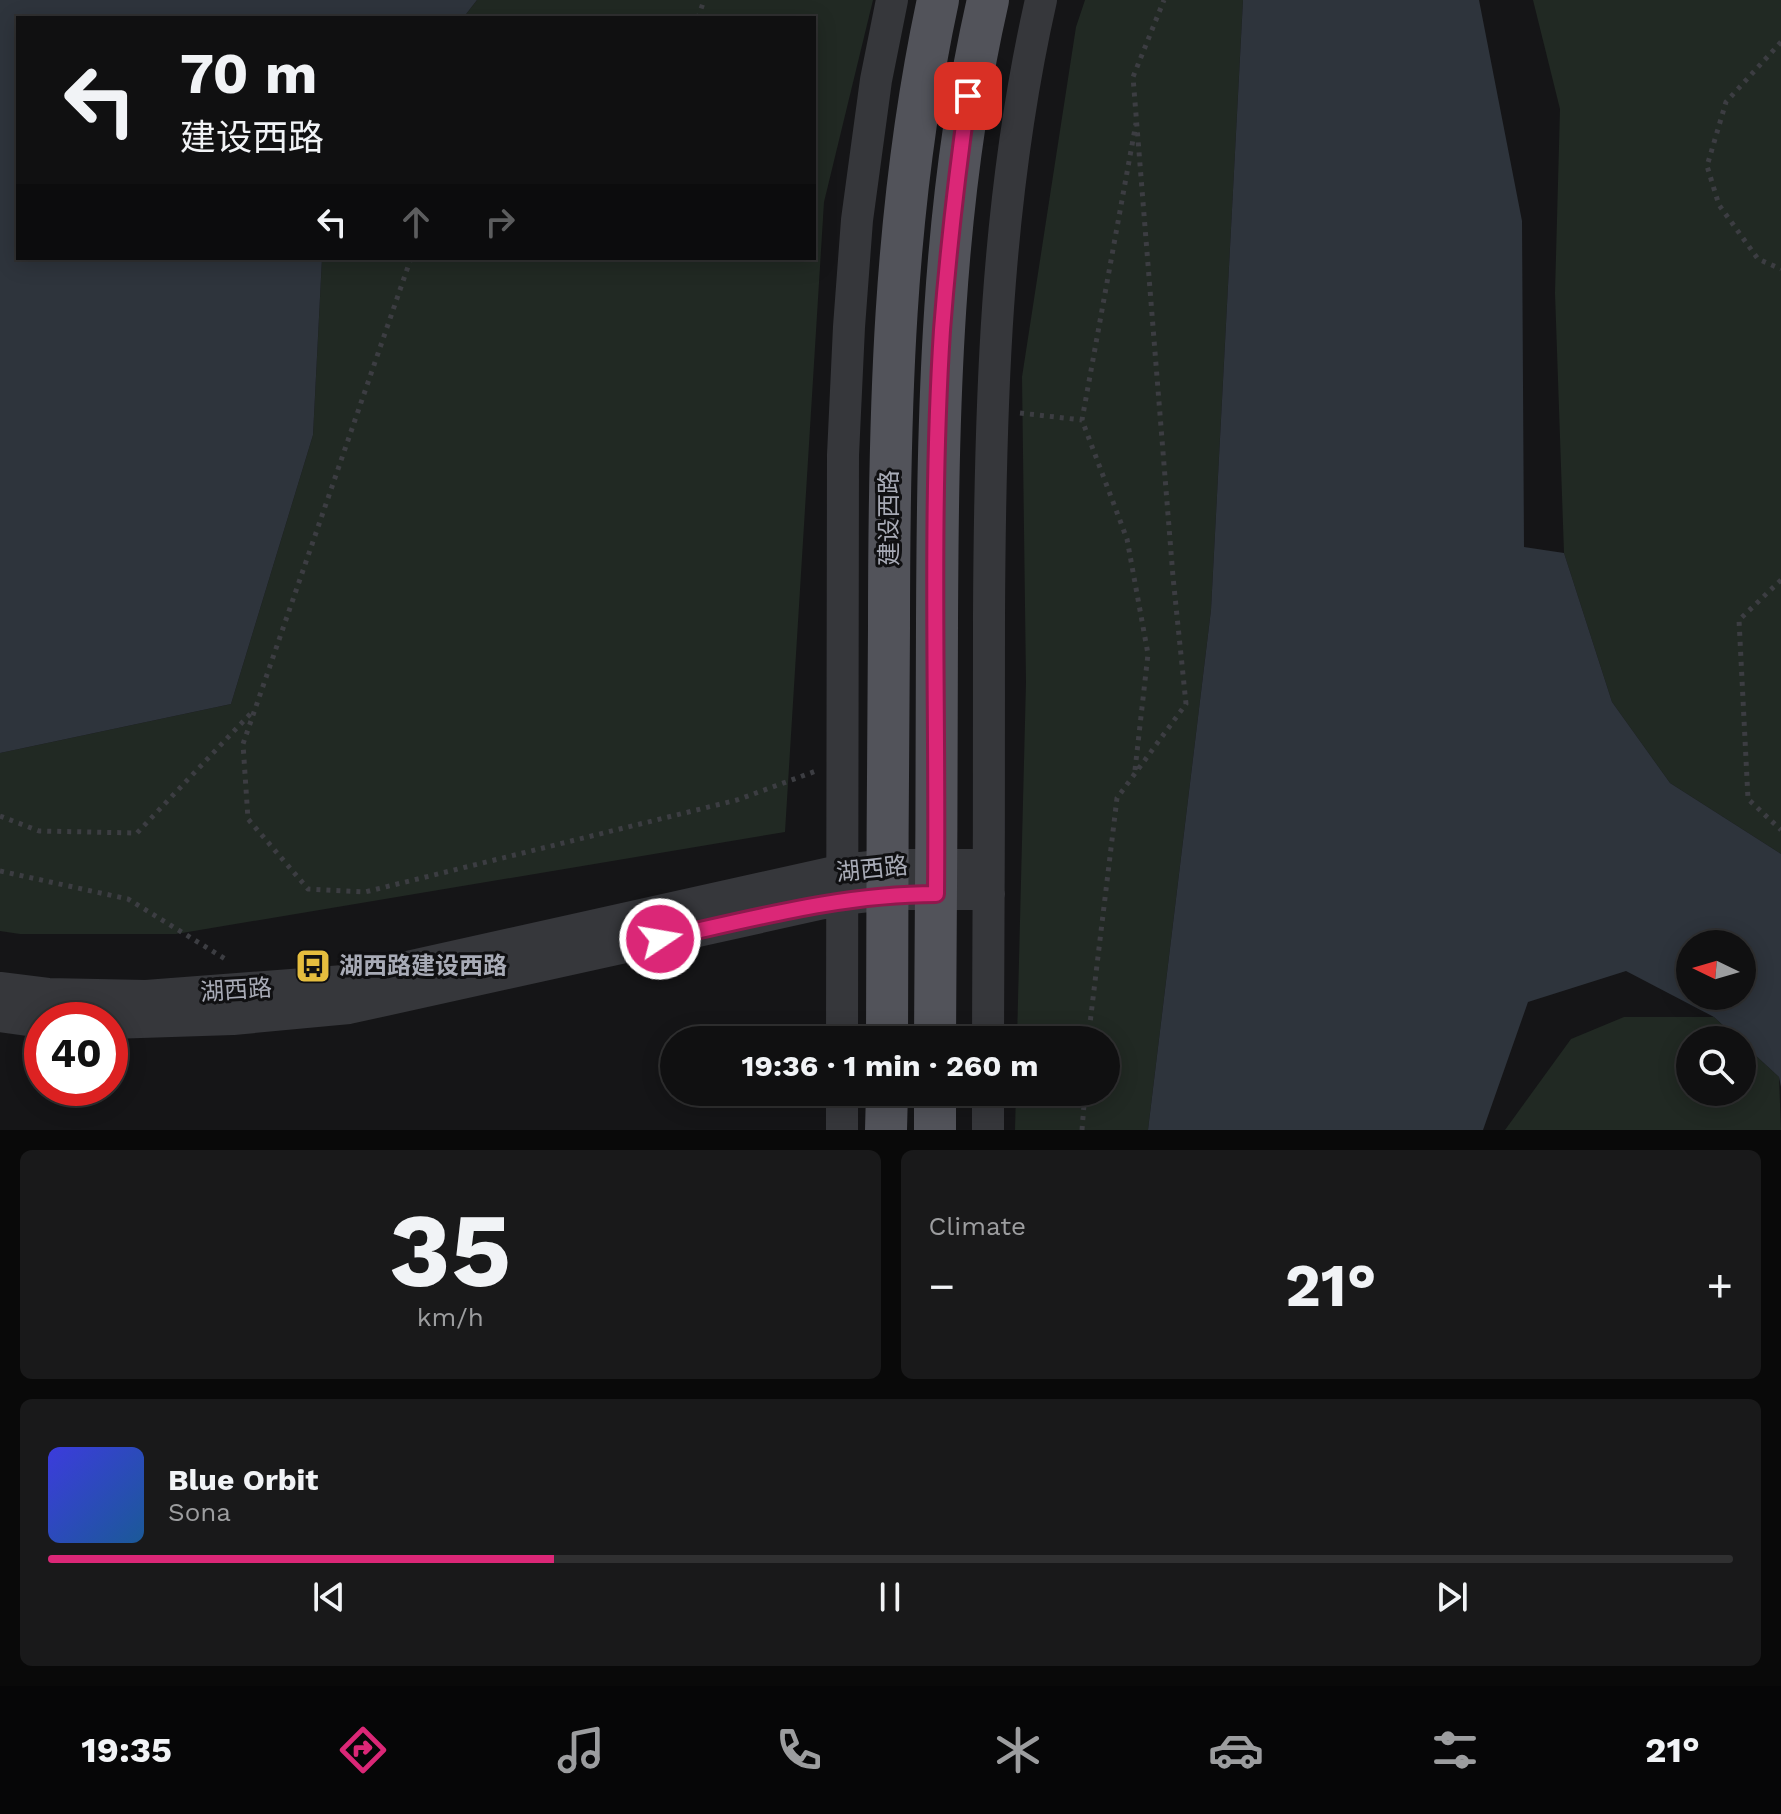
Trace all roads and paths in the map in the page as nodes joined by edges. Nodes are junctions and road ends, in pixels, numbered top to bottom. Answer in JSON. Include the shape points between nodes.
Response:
{"nodes":[{"id":1,"x":892,"y":0,"type":"edge"},
{"id":2,"x":938,"y":0,"type":"edge"},
{"id":3,"x":988,"y":0,"type":"edge"},
{"id":4,"x":1041,"y":0,"type":"edge"},
{"id":5,"x":1164,"y":0,"type":"edge"},
{"id":6,"x":1781,"y":42,"type":"edge"},
{"id":7,"x":1137,"y":115,"type":"junction"},
{"id":8,"x":410,"y":260,"type":"edge"},
{"id":9,"x":1781,"y":269,"type":"edge"},
{"id":10,"x":991,"y":409,"type":"junction"},
{"id":11,"x":1082,"y":420,"type":"junction"},
{"id":12,"x":1781,"y":580,"type":"edge"},
{"id":13,"x":256,"y":708,"type":"junction"},
{"id":14,"x":843,"y":761,"type":"junction"},
{"id":15,"x":1135,"y":773,"type":"junction"},
{"id":16,"x":0,"y":816,"type":"edge"},
{"id":17,"x":1781,"y":830,"type":"edge"},
{"id":18,"x":0,"y":871,"type":"edge"},
{"id":19,"x":936,"y":878,"type":"junction"},
{"id":20,"x":888,"y":879,"type":"junction"},
{"id":21,"x":988,"y":880,"type":"junction"},
{"id":22,"x":843,"y":885,"type":"junction"},
{"id":23,"x":0,"y":988,"type":"edge"},
{"id":24,"x":272,"y":988,"type":"junction"},
{"id":25,"x":0,"y":1016,"type":"edge"},
{"id":26,"x":24,"y":1019,"type":"edge"},
{"id":27,"x":128,"y":1022,"type":"edge"},
{"id":28,"x":842,"y":1026,"type":"edge"},
{"id":29,"x":887,"y":1026,"type":"edge"},
{"id":30,"x":935,"y":1026,"type":"edge"},
{"id":31,"x":988,"y":1026,"type":"edge"},
{"id":32,"x":1090,"y":1026,"type":"edge"},
{"id":33,"x":842,"y":1106,"type":"edge"},
{"id":34,"x":887,"y":1106,"type":"edge"},
{"id":35,"x":935,"y":1106,"type":"edge"},
{"id":36,"x":988,"y":1106,"type":"edge"},
{"id":37,"x":1084,"y":1106,"type":"edge"},
{"id":38,"x":842,"y":1130,"type":"edge"},
{"id":39,"x":886,"y":1130,"type":"edge"},
{"id":40,"x":935,"y":1130,"type":"edge"},
{"id":41,"x":988,"y":1130,"type":"edge"},
{"id":42,"x":1082,"y":1130,"type":"edge"}],
"edges":[{"from":1,"to":14,"type":"street","via":[[857,220],[849,327],[843,455]]},
{"from":2,"to":20,"type":"main road","name":"建设西路","via":[[903,210],[894,330],[888,456]]},
{"from":3,"to":19,"type":"main road","name":"建设西路","via":[[968,96],[942,333]]},
{"from":4,"to":10,"type":"street","via":[[1002,236]]},
{"from":5,"to":7,"type":"path","via":[[1133,77]]},
{"from":6,"to":9,"type":"path","via":[[1726,102],[1707,166],[1719,205],[1758,259]]},
{"from":7,"to":11,"type":"path"},
{"from":7,"to":15,"type":"path","via":[[1186,704]]},
{"from":8,"to":13,"type":"path"},
{"from":10,"to":11,"type":"path"},
{"from":10,"to":21,"type":"street"},
{"from":11,"to":15,"type":"path","via":[[1127,539],[1148,654]]},
{"from":12,"to":17,"type":"path","via":[[1739,620],[1748,799]]},
{"from":13,"to":14,"type":"path","via":[[243,744],[248,819],[308,889],[365,892],[737,800]]},
{"from":13,"to":16,"type":"path","via":[[137,833],[39,831]]},
{"from":14,"to":22,"type":"street"},
{"from":15,"to":32,"type":"path","via":[[1117,798]]},
{"from":18,"to":24,"type":"path","via":[[128,899]]},
{"from":19,"to":20,"type":"street","name":"湖西路"},
{"from":19,"to":21,"type":"street","name":"湖西路"},
{"from":19,"to":30,"type":"main road","name":"建设西路"},
{"from":20,"to":22,"type":"street","name":"湖西路"},
{"from":20,"to":29,"type":"main road","name":"建设西路"},
{"from":21,"to":31,"type":"street"},
{"from":22,"to":24,"type":"street","name":"湖西路","via":[[344,981]]},
{"from":22,"to":27,"type":"street","name":"湖西路","via":[[349,1008]]},
{"from":22,"to":28,"type":"street"},
{"from":23,"to":24,"type":"street","name":"湖西路","via":[[146,996]]},
{"from":25,"to":26,"type":"street"},
{"from":33,"to":38,"type":"street"},
{"from":34,"to":39,"type":"main road"},
{"from":35,"to":40,"type":"main road"},
{"from":36,"to":41,"type":"street"},
{"from":37,"to":42,"type":"path"}]}
